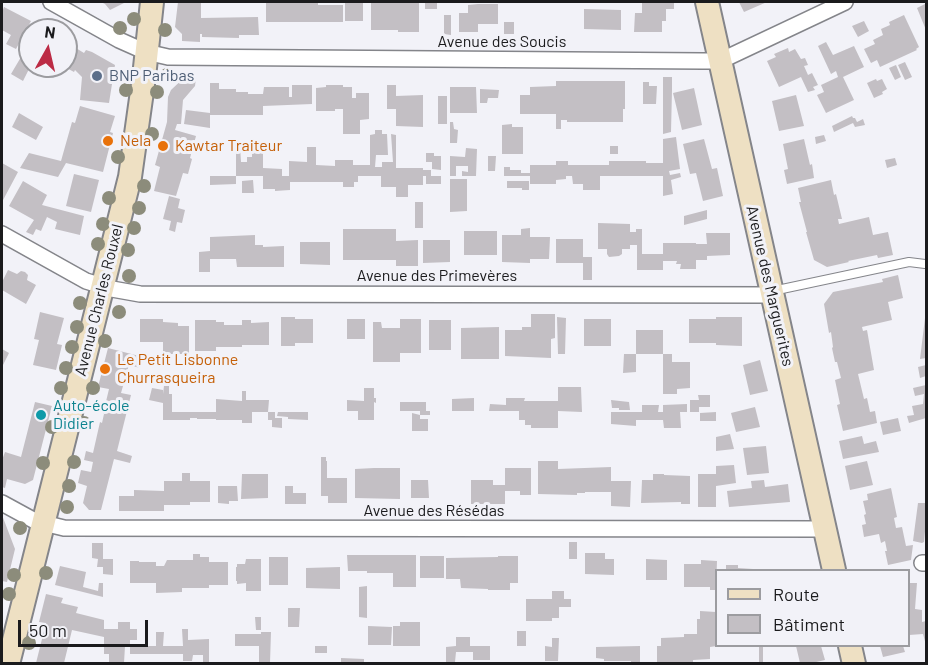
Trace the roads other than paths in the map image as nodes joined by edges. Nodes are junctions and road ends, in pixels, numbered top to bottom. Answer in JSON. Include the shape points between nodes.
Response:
{"nodes":[{"id":1,"x":51,"y":2,"type":"edge"},
{"id":2,"x":152,"y":2,"type":"edge"},
{"id":3,"x":707,"y":2,"type":"edge"},
{"id":4,"x":845,"y":2,"type":"edge"},
{"id":5,"x":146,"y":52,"type":"junction"},
{"id":6,"x":720,"y":61,"type":"junction"},
{"id":7,"x":2,"y":234,"type":"edge"},
{"id":8,"x":925,"y":264,"type":"dead end"},
{"id":9,"x":103,"y":286,"type":"junction"},
{"id":10,"x":772,"y":295,"type":"junction"},
{"id":11,"x":2,"y":503,"type":"edge"},
{"id":12,"x":43,"y":523,"type":"junction"},
{"id":13,"x":825,"y":530,"type":"junction"},
{"id":14,"x":834,"y":569,"type":"edge"},
{"id":15,"x":850,"y":647,"type":"edge"},
{"id":16,"x":8,"y":663,"type":"edge"},
{"id":17,"x":854,"y":663,"type":"edge"}],
"edges":[{"from":1,"to":5,"type":"street","name":"Avenue des Soucis"},
{"from":2,"to":5,"type":"street","name":"Avenue Charles Rouxel"},
{"from":3,"to":6,"type":"street","name":"Avenue des Marguerites"},
{"from":4,"to":6,"type":"street","name":"Avenue des Soucis"},
{"from":5,"to":6,"type":"street","name":"Avenue des Soucis","via":[[168,57]]},
{"from":5,"to":9,"type":"street","name":"Avenue Charles Rouxel","via":[[130,177]]},
{"from":6,"to":10,"type":"street","name":"Avenue des Marguerites"},
{"from":7,"to":9,"type":"street","name":"Avenue des Primevères","via":[[86,281]]},
{"from":8,"to":10,"type":"lane","via":[[909,262],[782,289]]},
{"from":9,"to":10,"type":"street","name":"Avenue des Primevères","via":[[140,294]]},
{"from":9,"to":12,"type":"street","name":"Avenue Charles Rouxel"},
{"from":10,"to":13,"type":"street","name":"Avenue des Marguerites"},
{"from":11,"to":12,"type":"street","name":"Avenue des Résédas"},
{"from":12,"to":13,"type":"street","name":"Avenue des Résédas","via":[[64,528]]},
{"from":12,"to":16,"type":"street","name":"Avenue Charles Rouxel"},
{"from":13,"to":14,"type":"street","name":"Avenue des Marguerites"},
{"from":15,"to":17,"type":"street"}]}
